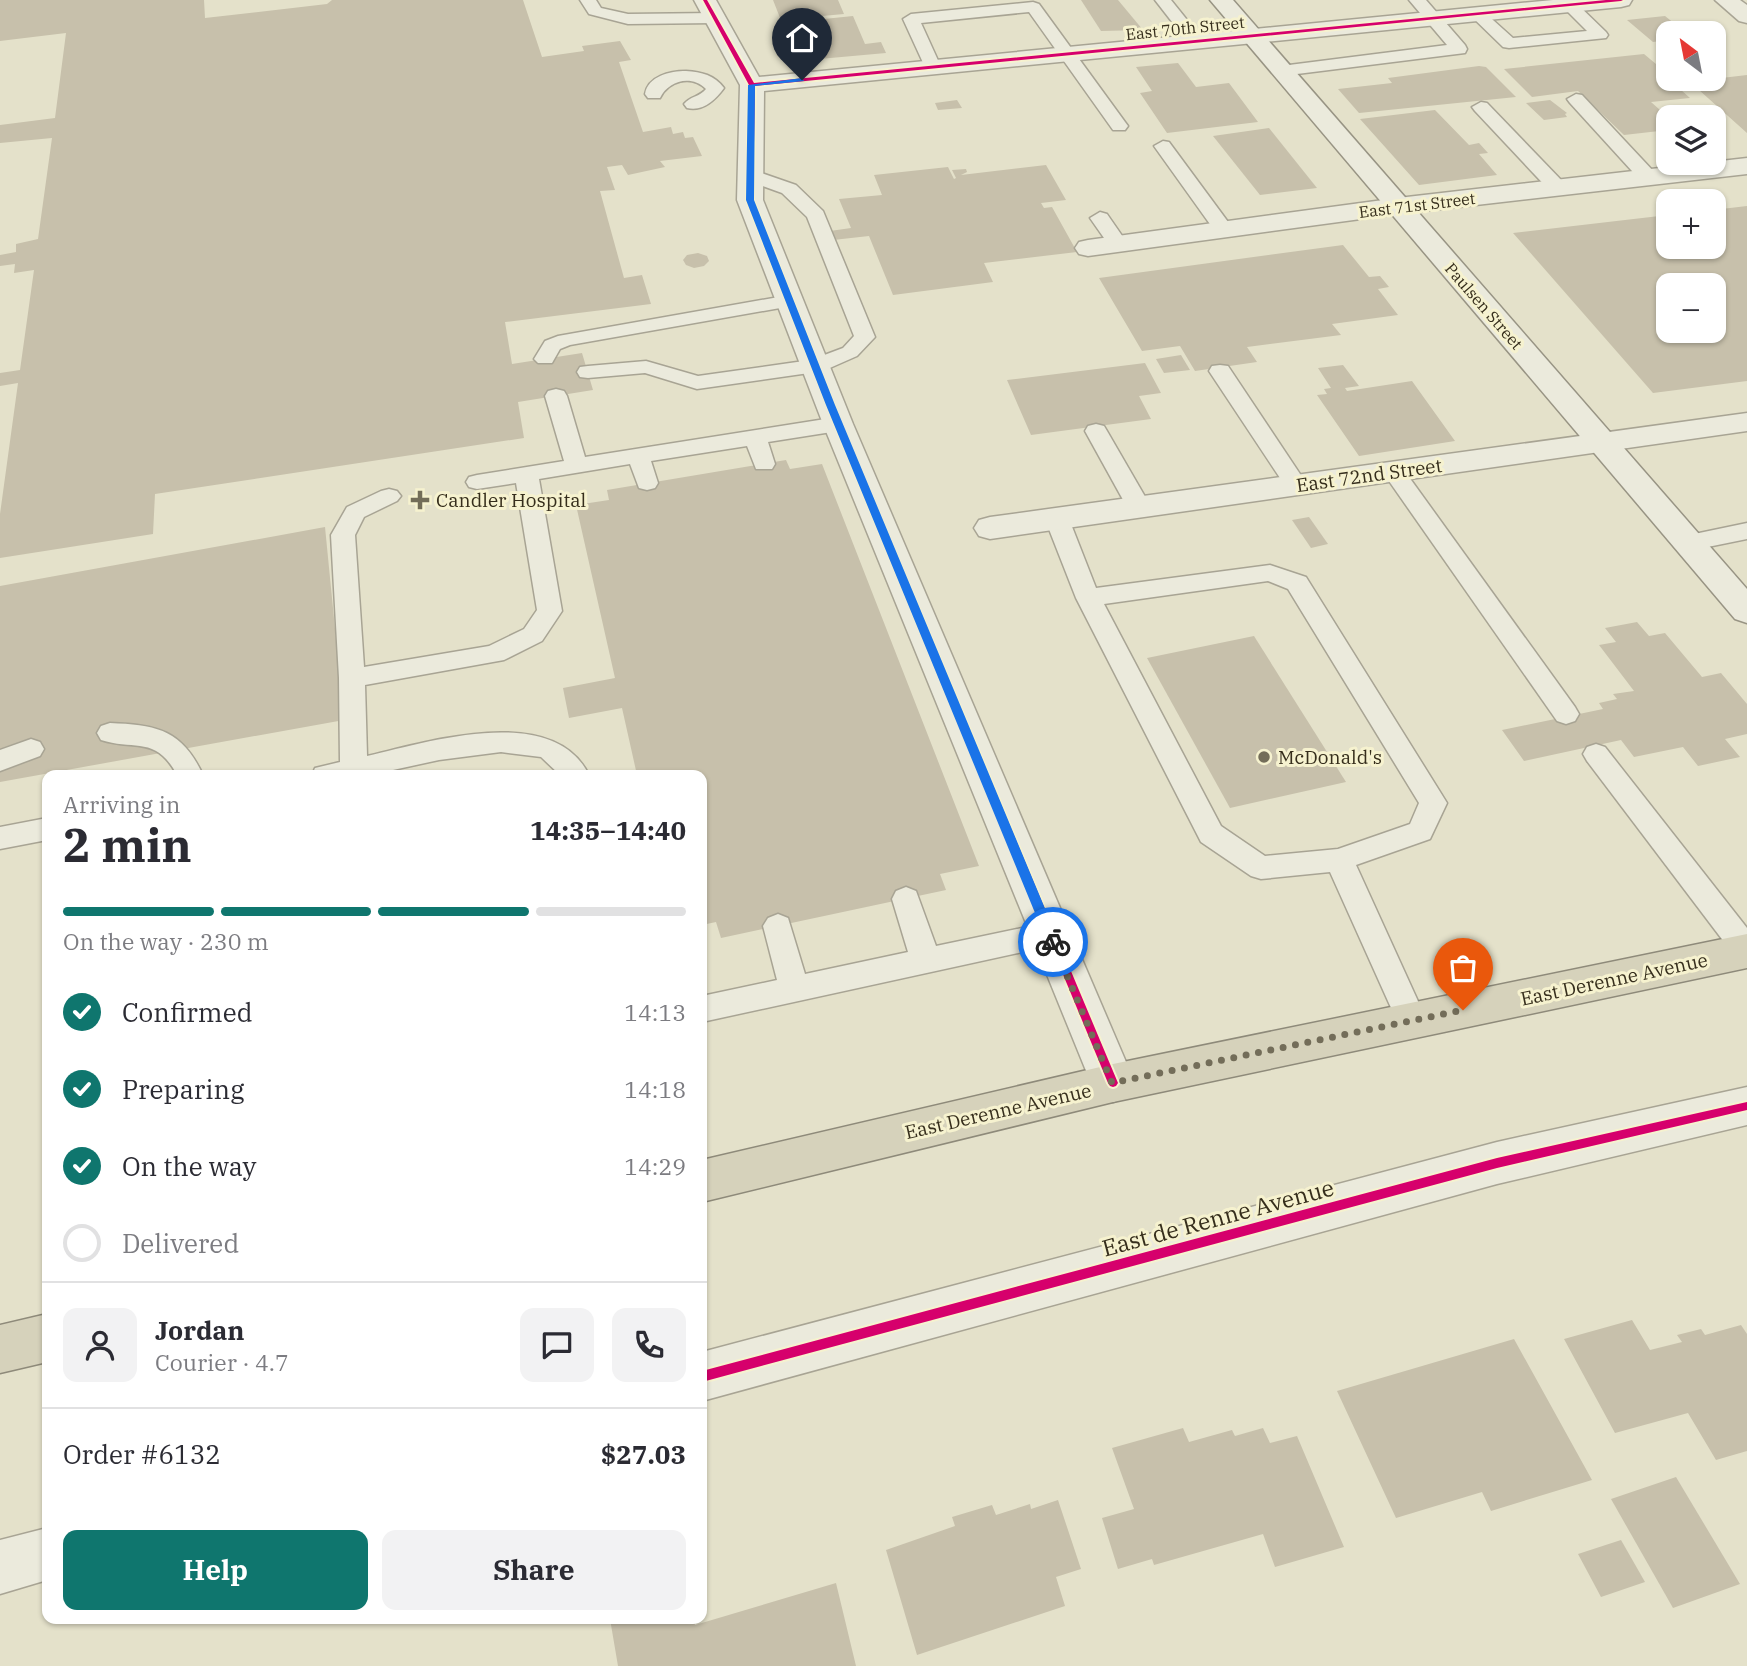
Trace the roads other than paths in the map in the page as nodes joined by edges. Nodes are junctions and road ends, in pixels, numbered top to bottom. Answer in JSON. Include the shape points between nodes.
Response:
{"nodes":[{"id":1,"x":588,"y":0,"type":"edge"},
{"id":2,"x":676,"y":0,"type":"edge"},
{"id":3,"x":1163,"y":0,"type":"edge"},
{"id":4,"x":1221,"y":0,"type":"edge"},
{"id":5,"x":1417,"y":0,"type":"edge"},
{"id":6,"x":1621,"y":0,"type":"edge"},
{"id":7,"x":1726,"y":0,"type":"edge"},
{"id":8,"x":1569,"y":5,"type":"junction"},
{"id":9,"x":710,"y":9,"type":"edge"},
{"id":10,"x":1478,"y":14,"type":"junction"},
{"id":11,"x":1747,"y":16,"type":"edge"},
{"id":12,"x":684,"y":18,"type":"junction"},
{"id":13,"x":1435,"y":18,"type":"junction"},
{"id":14,"x":1251,"y":36,"type":"junction"},
{"id":15,"x":1196,"y":41,"type":"junction"},
{"id":16,"x":1068,"y":54,"type":"junction"},
{"id":17,"x":933,"y":67,"type":"junction"},
{"id":18,"x":1281,"y":71,"type":"junction"},
{"id":19,"x":752,"y":85,"type":"junction"},
{"id":20,"x":715,"y":88,"type":"junction"},
{"id":21,"x":654,"y":94,"type":"dead end"},
{"id":22,"x":1576,"y":99,"type":"dead end"},
{"id":23,"x":693,"y":104,"type":"dead end"},
{"id":24,"x":1481,"y":107,"type":"dead end"},
{"id":25,"x":1119,"y":127,"type":"dead end"},
{"id":26,"x":1163,"y":146,"type":"dead end"},
{"id":27,"x":1747,"y":166,"type":"edge"},
{"id":28,"x":750,"y":175,"type":"junction"},
{"id":29,"x":1649,"y":177,"type":"junction"},
{"id":30,"x":1558,"y":188,"type":"junction"},
{"id":31,"x":1398,"y":206,"type":"junction"},
{"id":32,"x":1100,"y":218,"type":"dead end"},
{"id":33,"x":1224,"y":230,"type":"junction"},
{"id":34,"x":1118,"y":244,"type":"junction"},
{"id":35,"x":1088,"y":248,"type":"dead end"},
{"id":36,"x":790,"y":301,"type":"junction"},
{"id":37,"x":545,"y":359,"type":"dead end"},
{"id":38,"x":815,"y":366,"type":"junction"},
{"id":39,"x":1220,"y":371,"type":"dead end"},
{"id":40,"x":588,"y":372,"type":"dead end"},
{"id":41,"x":556,"y":396,"type":"dead end"},
{"id":42,"x":1747,"y":422,"type":"edge"},
{"id":43,"x":838,"y":424,"type":"junction"},
{"id":44,"x":1096,"y":431,"type":"dead end"},
{"id":45,"x":755,"y":437,"type":"junction"},
{"id":46,"x":1601,"y":442,"type":"junction"},
{"id":47,"x":639,"y":454,"type":"junction"},
{"id":48,"x":576,"y":464,"type":"junction"},
{"id":49,"x":764,"y":464,"type":"dead end"},
{"id":50,"x":1393,"y":471,"type":"junction"},
{"id":51,"x":526,"y":473,"type":"junction"},
{"id":52,"x":477,"y":482,"type":"dead end"},
{"id":53,"x":647,"y":483,"type":"dead end"},
{"id":54,"x":1296,"y":485,"type":"junction"},
{"id":55,"x":389,"y":496,"type":"dead end"},
{"id":56,"x":1139,"y":508,"type":"junction"},
{"id":57,"x":1056,"y":519,"type":"junction"},
{"id":58,"x":990,"y":528,"type":"dead end"},
{"id":59,"x":1747,"y":531,"type":"edge"},
{"id":60,"x":1688,"y":543,"type":"junction"},
{"id":61,"x":1088,"y":598,"type":"junction"},
{"id":62,"x":1747,"y":611,"type":"edge"},
{"id":63,"x":352,"y":678,"type":"junction"},
{"id":64,"x":1566,"y":714,"type":"dead end"},
{"id":65,"x":110,"y":733,"type":"dead end"},
{"id":66,"x":31,"y":749,"type":"dead end"},
{"id":67,"x":1596,"y":754,"type":"dead end"},
{"id":68,"x":0,"y":761,"type":"edge"},
{"id":69,"x":188,"y":770,"type":"edge"},
{"id":70,"x":354,"y":770,"type":"edge"},
{"id":71,"x":366,"y":770,"type":"edge"},
{"id":72,"x":571,"y":770,"type":"edge"},
{"id":73,"x":42,"y":830,"type":"edge"},
{"id":74,"x":0,"y":838,"type":"edge"},
{"id":75,"x":1339,"y":860,"type":"junction"},
{"id":76,"x":906,"y":899,"type":"dead end"},
{"id":77,"x":778,"y":926,"type":"dead end"},
{"id":78,"x":1050,"y":934,"type":"junction"},
{"id":79,"x":1747,"y":951,"type":"edge"},
{"id":80,"x":926,"y":961,"type":"junction"},
{"id":81,"x":794,"y":989,"type":"junction"},
{"id":82,"x":707,"y":1008,"type":"edge"},
{"id":83,"x":1412,"y":1021,"type":"junction"},
{"id":84,"x":1112,"y":1083,"type":"junction"},
{"id":85,"x":1747,"y":1106,"type":"edge"},
{"id":86,"x":707,"y":1180,"type":"edge"},
{"id":87,"x":707,"y":1376,"type":"edge"},
{"id":88,"x":42,"y":1555,"type":"edge"},
{"id":89,"x":0,"y":1567,"type":"edge"}],
"edges":[{"from":1,"to":12,"type":"lane","via":[[595,10],[628,19]]},
{"from":2,"to":12,"type":"lane"},
{"from":3,"to":15,"type":"lane"},
{"from":4,"to":14,"type":"street","name":"Paulsen Street"},
{"from":5,"to":13,"type":"lane"},
{"from":6,"to":8,"type":"street","name":"East 70th Street"},
{"from":7,"to":11,"type":"street"},
{"from":8,"to":10,"type":"street","name":"East 70th Street"},
{"from":8,"to":10,"type":"lane","via":[[1600,35],[1509,43]]},
{"from":9,"to":12,"type":"lane"},
{"from":9,"to":19,"type":"street"},
{"from":10,"to":13,"type":"street","name":"East 70th Street"},
{"from":13,"to":14,"type":"street","name":"East 70th Street"},
{"from":13,"to":18,"type":"lane","via":[[1459,49]]},
{"from":14,"to":15,"type":"street","name":"East 70th Street"},
{"from":14,"to":18,"type":"street","name":"Paulsen Street"},
{"from":15,"to":16,"type":"street","name":"East 70th Street"},
{"from":16,"to":17,"type":"street","name":"East 70th Street"},
{"from":16,"to":17,"type":"lane","via":[[1033,7],[911,19]]},
{"from":16,"to":25,"type":"lane"},
{"from":17,"to":19,"type":"street","name":"East 70th Street"},
{"from":18,"to":31,"type":"street","name":"Paulsen Street"},
{"from":19,"to":20,"type":"lane"},
{"from":19,"to":28,"type":"street"},
{"from":20,"to":21,"type":"lane","via":[[707,80],[680,76],[663,81]]},
{"from":20,"to":23,"type":"lane","via":[[709,97]]},
{"from":22,"to":29,"type":"lane"},
{"from":24,"to":30,"type":"lane"},
{"from":26,"to":33,"type":"lane"},
{"from":27,"to":29,"type":"street","name":"East 71st Street"},
{"from":28,"to":36,"type":"street","via":[[750,200]]},
{"from":28,"to":38,"type":"lane","via":[[789,189],[816,215],[865,337],[850,352]]},
{"from":29,"to":30,"type":"street","name":"East 71st Street"},
{"from":30,"to":31,"type":"street","name":"East 71st Street"},
{"from":31,"to":33,"type":"street","name":"East 71st Street"},
{"from":31,"to":46,"type":"street","name":"Paulsen Street"},
{"from":32,"to":34,"type":"lane"},
{"from":33,"to":34,"type":"street","name":"East 71st Street"},
{"from":34,"to":35,"type":"street","name":"East 71st Street"},
{"from":36,"to":37,"type":"lane","via":[[565,340],[552,345]]},
{"from":36,"to":38,"type":"street"},
{"from":38,"to":40,"type":"lane","via":[[697,383],[646,367]]},
{"from":38,"to":43,"type":"street"},
{"from":39,"to":54,"type":"lane"},
{"from":41,"to":48,"type":"lane"},
{"from":42,"to":46,"type":"street","name":"East 72nd Street"},
{"from":43,"to":45,"type":"lane"},
{"from":43,"to":78,"type":"street"},
{"from":44,"to":56,"type":"lane"},
{"from":45,"to":47,"type":"lane"},
{"from":45,"to":49,"type":"lane"},
{"from":46,"to":50,"type":"street","name":"East 72nd Street"},
{"from":46,"to":60,"type":"street","name":"Paulsen Street"},
{"from":47,"to":48,"type":"lane"},
{"from":47,"to":53,"type":"lane"},
{"from":48,"to":51,"type":"lane"},
{"from":50,"to":54,"type":"street","name":"East 72nd Street"},
{"from":50,"to":64,"type":"lane"},
{"from":51,"to":52,"type":"lane"},
{"from":51,"to":63,"type":"lane","via":[[550,611],[533,635],[495,654]]},
{"from":54,"to":56,"type":"street","name":"East 72nd Street"},
{"from":55,"to":63,"type":"lane","via":[[355,512],[343,535]]},
{"from":56,"to":57,"type":"street","name":"East 72nd Street"},
{"from":57,"to":58,"type":"street","name":"East 72nd Street"},
{"from":57,"to":61,"type":"lane"},
{"from":59,"to":60,"type":"lane"},
{"from":60,"to":62,"type":"street","name":"Paulsen Street"},
{"from":61,"to":75,"type":"lane","via":[[1210,834],[1261,868]]},
{"from":61,"to":75,"type":"lane","via":[[1270,573],[1297,583],[1433,803],[1420,831]]},
{"from":63,"to":70,"type":"lane"},
{"from":65,"to":69,"type":"lane","via":[[168,740]]},
{"from":66,"to":68,"type":"lane"},
{"from":67,"to":79,"type":"lane"},
{"from":71,"to":72,"type":"lane","via":[[462,746],[522,743],[551,750]]},
{"from":73,"to":74,"type":"lane"},
{"from":75,"to":83,"type":"lane"},
{"from":76,"to":80,"type":"lane"},
{"from":77,"to":81,"type":"lane"},
{"from":78,"to":80,"type":"lane"},
{"from":78,"to":84,"type":"street"},
{"from":79,"to":83,"type":"highway","name":"East Derenne Avenue"},
{"from":80,"to":81,"type":"lane"},
{"from":81,"to":82,"type":"lane"},
{"from":83,"to":84,"type":"highway","name":"East Derenne Avenue"},
{"from":84,"to":86,"type":"highway","name":"East Derenne Avenue"},
{"from":85,"to":87,"type":"street","name":"East de Renne Avenue","via":[[1497,1163]]},
{"from":88,"to":89,"type":"street"}]}
